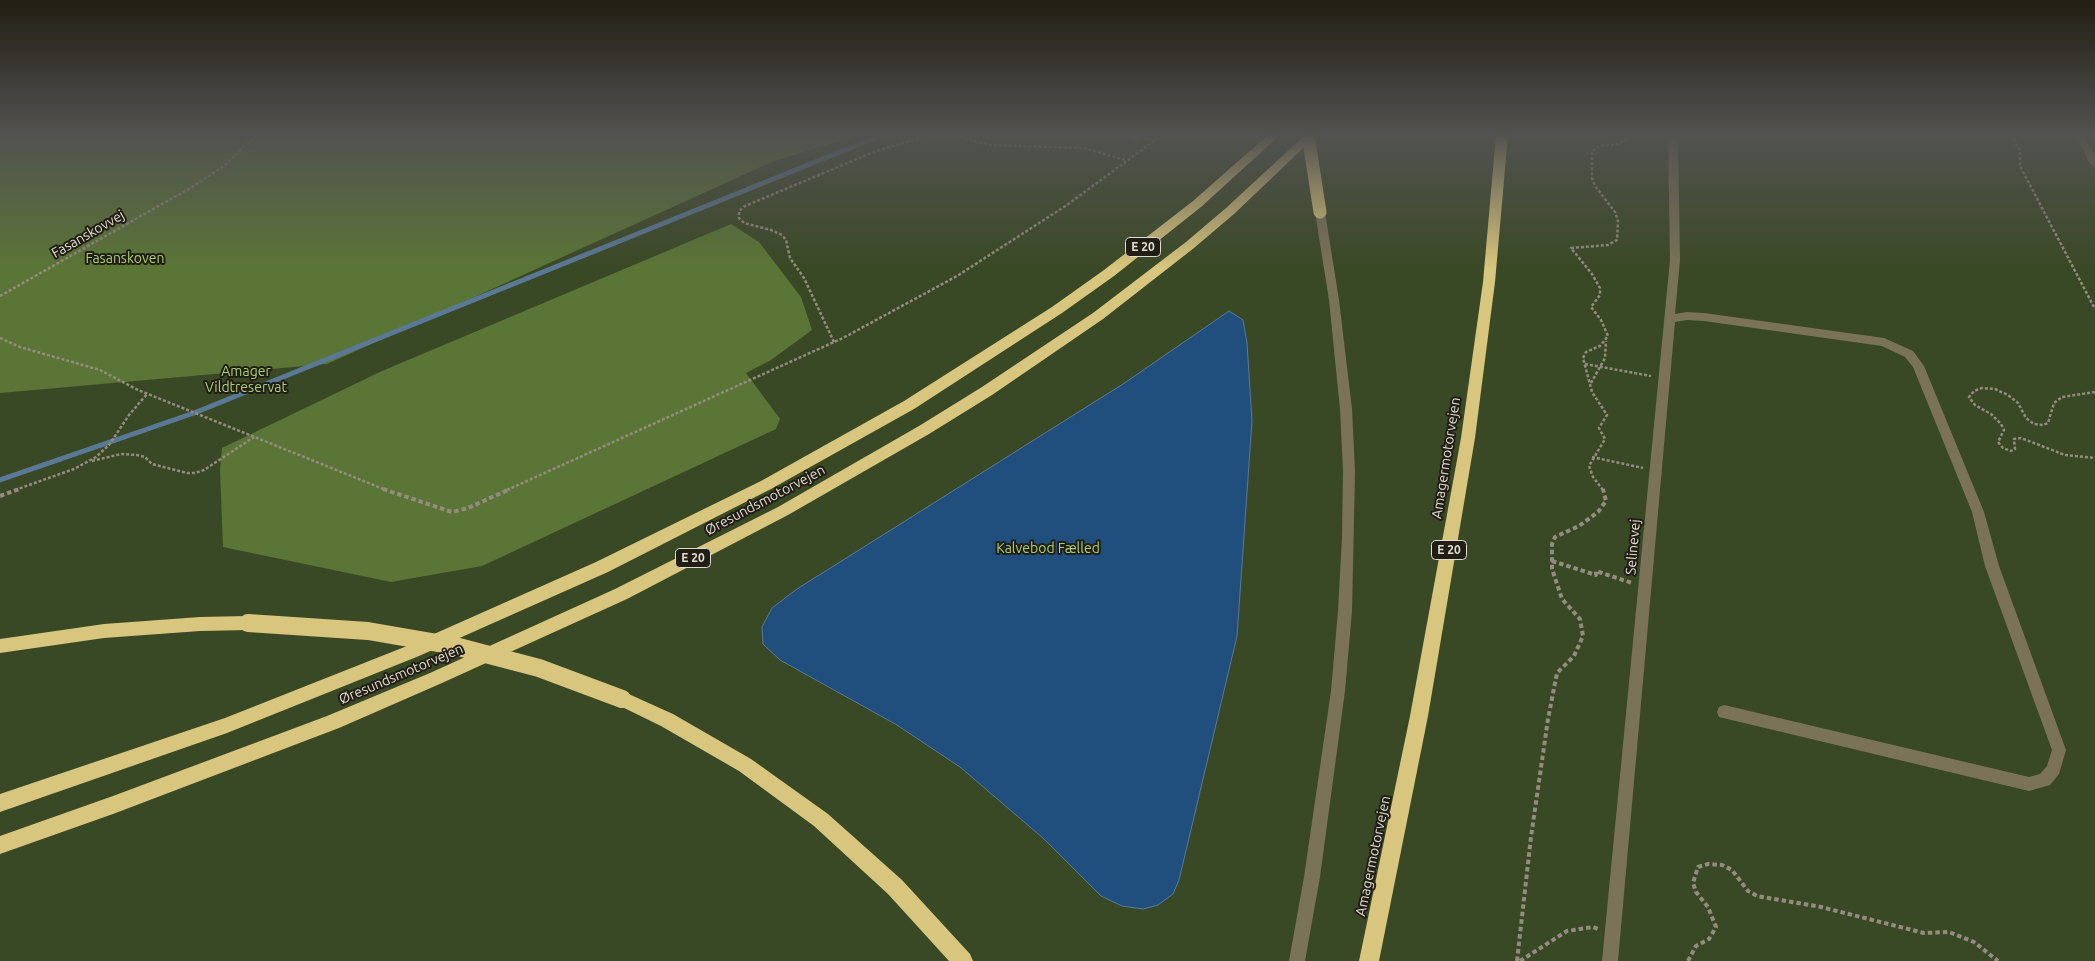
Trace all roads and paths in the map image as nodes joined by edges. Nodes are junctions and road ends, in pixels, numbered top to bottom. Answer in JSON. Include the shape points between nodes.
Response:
{"nodes":[{"id":1,"x":203,"y":180,"type":"edge"},
{"id":2,"x":807,"y":180,"type":"edge"},
{"id":3,"x":1100,"y":180,"type":"edge"},
{"id":4,"x":1226,"y":180,"type":"edge"},
{"id":5,"x":1262,"y":180,"type":"edge"},
{"id":6,"x":1315,"y":180,"type":"edge"},
{"id":7,"x":1498,"y":180,"type":"edge"},
{"id":8,"x":1593,"y":180,"type":"edge"},
{"id":9,"x":1674,"y":180,"type":"edge"},
{"id":10,"x":2027,"y":180,"type":"edge"},
{"id":11,"x":1320,"y":212,"type":"joint"},
{"id":12,"x":0,"y":296,"type":"edge"},
{"id":13,"x":2095,"y":309,"type":"edge"},
{"id":14,"x":1670,"y":319,"type":"junction"},
{"id":15,"x":0,"y":338,"type":"edge"},
{"id":16,"x":1606,"y":341,"type":"junction"},
{"id":17,"x":834,"y":342,"type":"junction"},
{"id":18,"x":1585,"y":364,"type":"junction"},
{"id":19,"x":1602,"y":366,"type":"junction"},
{"id":20,"x":1649,"y":376,"type":"dead end"},
{"id":21,"x":1591,"y":383,"type":"junction"},
{"id":22,"x":2095,"y":392,"type":"edge"},
{"id":23,"x":147,"y":394,"type":"junction"},
{"id":24,"x":254,"y":437,"type":"junction"},
{"id":25,"x":1592,"y":458,"type":"junction"},
{"id":26,"x":2095,"y":458,"type":"edge"},
{"id":27,"x":87,"y":462,"type":"junction"},
{"id":28,"x":1638,"y":467,"type":"dead end"},
{"id":29,"x":0,"y":496,"type":"edge"},
{"id":30,"x":1552,"y":561,"type":"junction"},
{"id":31,"x":1629,"y":582,"type":"dead end"},
{"id":32,"x":0,"y":646,"type":"edge"},
{"id":33,"x":1724,"y":712,"type":"dead end"},
{"id":34,"x":0,"y":803,"type":"edge"},
{"id":35,"x":0,"y":845,"type":"edge"},
{"id":36,"x":1613,"y":934,"type":"junction"},
{"id":37,"x":963,"y":961,"type":"edge"},
{"id":38,"x":1297,"y":961,"type":"edge"},
{"id":39,"x":1369,"y":961,"type":"edge"},
{"id":40,"x":1518,"y":961,"type":"edge"},
{"id":41,"x":1610,"y":961,"type":"edge"},
{"id":42,"x":1688,"y":961,"type":"edge"},
{"id":43,"x":1998,"y":961,"type":"edge"}],
"edges":[{"from":1,"to":12,"type":"path","name":"Fasanskovvej"},
{"from":2,"to":17,"type":"path","via":[[745,206],[739,211],[739,218],[744,223],[771,230],[786,240],[790,258],[804,278]]},
{"from":3,"to":17,"type":"path","via":[[957,276]]},
{"from":4,"to":34,"type":"highway","name":"Øresundsmotorvejen","number":"E 20","via":[[1176,222],[1057,310],[909,405],[766,485],[602,567],[414,650],[227,725]]},
{"from":5,"to":35,"type":"highway","name":"Øresundsmotorvejen","number":"E 20","via":[[1183,251],[1098,316],[932,425],[783,511],[603,602],[376,704]]},
{"from":6,"to":11,"type":"highway","bridge":true},
{"from":7,"to":39,"type":"highway","name":"Amagermotorvejen","number":"E 20","via":[[1489,282],[1466,446],[1420,707]]},
{"from":8,"to":16,"type":"path","via":[[1615,212],[1617,240],[1608,245],[1571,250],[1600,288],[1600,295],[1591,307],[1606,328]]},
{"from":9,"to":14,"type":"street","name":"Selinevej","via":[[1675,260]]},
{"from":10,"to":13,"type":"path"},
{"from":11,"to":38,"type":"street","via":[[1346,409],[1348,537],[1338,691]]},
{"from":14,"to":33,"type":"street","via":[[1686,316],[1884,342],[1909,354],[1918,366],[1978,512],[1992,566],[2059,750],[2054,769],[2045,780],[2029,784]]},
{"from":14,"to":36,"type":"street","name":"Selinevej"},
{"from":15,"to":23,"type":"path","via":[[100,370]]},
{"from":16,"to":18,"type":"path","via":[[1586,352]]},
{"from":16,"to":19,"type":"path"},
{"from":17,"to":24,"type":"path","via":[[495,496],[452,512],[390,492]]},
{"from":18,"to":19,"type":"path"},
{"from":18,"to":21,"type":"path"},
{"from":19,"to":20,"type":"path"},
{"from":19,"to":21,"type":"path"},
{"from":21,"to":25,"type":"path","via":[[1592,392],[1607,415],[1599,428],[1605,439]]},
{"from":22,"to":26,"type":"path","via":[[2062,397],[2054,404],[2048,423],[2043,425],[2034,424],[2026,418],[2018,403],[1995,389],[1982,388],[1969,397],[2001,424],[2004,430],[1998,442],[2003,448],[2015,449],[2014,439],[2021,438],[2065,455]]},
{"from":23,"to":24,"type":"path"},
{"from":23,"to":27,"type":"path","via":[[109,445]]},
{"from":24,"to":27,"type":"path","via":[[195,473],[186,474],[129,454]]},
{"from":25,"to":28,"type":"path"},
{"from":25,"to":30,"type":"path","via":[[1589,471],[1602,486],[1606,501],[1598,512],[1579,526],[1555,537]]},
{"from":27,"to":29,"type":"path","via":[[74,470]]},
{"from":30,"to":31,"type":"path"},
{"from":30,"to":40,"type":"path","via":[[1562,599],[1580,619],[1583,636],[1574,656],[1557,673],[1531,837]]},
{"from":32,"to":37,"type":"highway","bridge":true,"via":[[104,631],[248,623],[340,628],[412,637],[539,668],[622,698],[668,720],[784,792],[821,820],[895,887]]},
{"from":36,"to":40,"type":"path","via":[[1593,927],[1567,931]]},
{"from":36,"to":41,"type":"street","name":"Selinevej"},
{"from":42,"to":43,"type":"path","via":[[1696,946],[1714,935],[1716,927],[1693,883],[1698,867],[1708,864],[1732,870],[1748,891],[1757,896],[1820,907],[1924,932],[1949,932],[1974,942]]}]}
